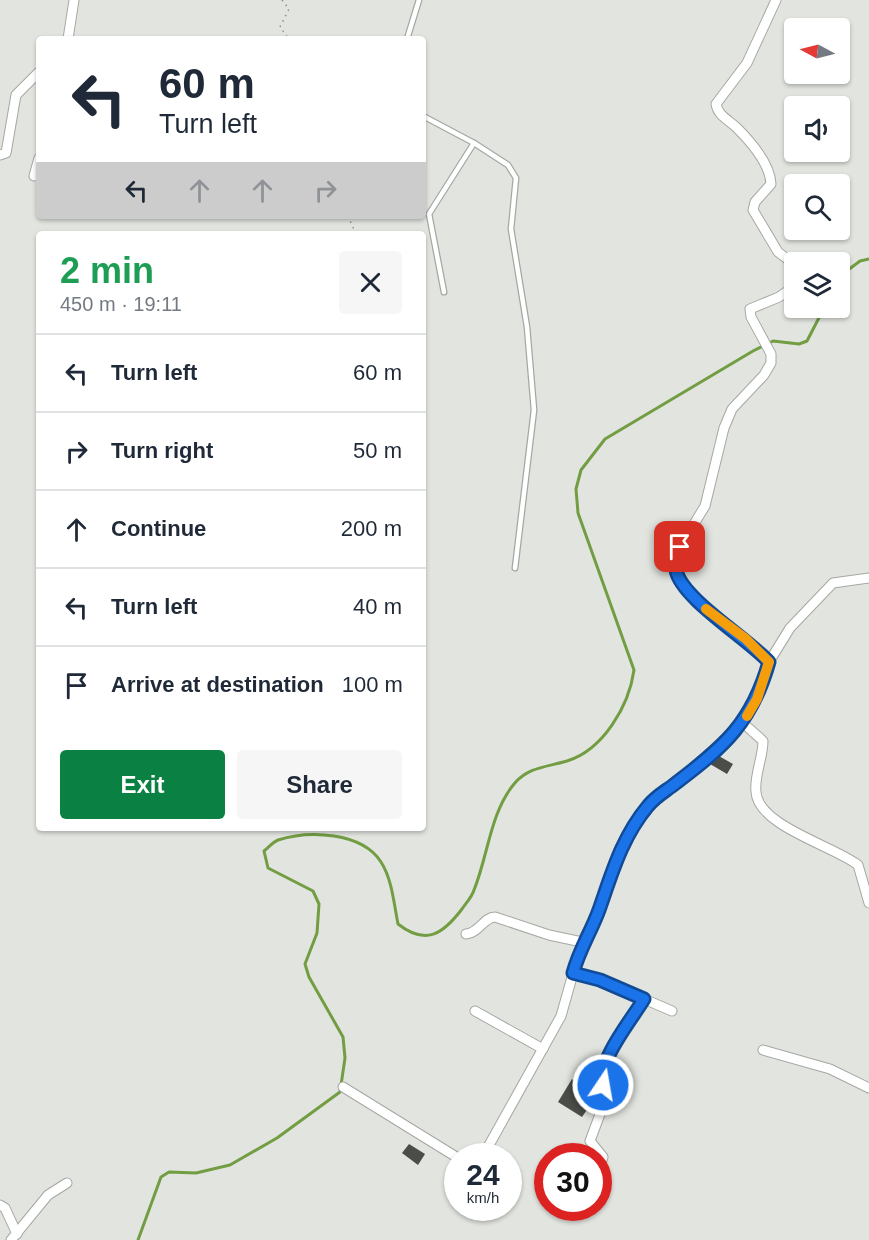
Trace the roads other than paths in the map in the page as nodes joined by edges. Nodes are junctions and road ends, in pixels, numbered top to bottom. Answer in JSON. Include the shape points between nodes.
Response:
{"nodes":[{"id":1,"x":74,"y":0,"type":"edge"},
{"id":2,"x":419,"y":0,"type":"edge"},
{"id":3,"x":776,"y":0,"type":"edge"},
{"id":4,"x":68,"y":36,"type":"edge"},
{"id":5,"x":408,"y":36,"type":"edge"},
{"id":6,"x":36,"y":75,"type":"edge"},
{"id":7,"x":426,"y":118,"type":"edge"},
{"id":8,"x":474,"y":143,"type":"junction"},
{"id":9,"x":0,"y":155,"type":"edge"},
{"id":10,"x":36,"y":169,"type":"edge"},
{"id":11,"x":34,"y":176,"type":"dead end"},
{"id":12,"x":784,"y":257,"type":"edge"},
{"id":13,"x":444,"y":292,"type":"dead end"},
{"id":14,"x":784,"y":294,"type":"edge"},
{"id":15,"x":515,"y":568,"type":"dead end"},
{"id":16,"x":869,"y":578,"type":"edge"},
{"id":17,"x":769,"y":662,"type":"junction"},
{"id":18,"x":743,"y":723,"type":"junction"},
{"id":19,"x":869,"y":903,"type":"edge"},
{"id":20,"x":466,"y":934,"type":"dead end"},
{"id":21,"x":582,"y":942,"type":"junction"},
{"id":22,"x":573,"y":973,"type":"junction"},
{"id":23,"x":644,"y":999,"type":"junction"},
{"id":24,"x":476,"y":1011,"type":"dead end"},
{"id":25,"x":672,"y":1011,"type":"dead end"},
{"id":26,"x":543,"y":1049,"type":"junction"},
{"id":27,"x":763,"y":1050,"type":"dead end"},
{"id":28,"x":343,"y":1087,"type":"dead end"},
{"id":29,"x":869,"y":1088,"type":"edge"},
{"id":30,"x":490,"y":1143,"type":"edge"},
{"id":31,"x":591,"y":1143,"type":"edge"},
{"id":32,"x":444,"y":1149,"type":"edge"},
{"id":33,"x":67,"y":1183,"type":"dead end"},
{"id":34,"x":0,"y":1205,"type":"edge"},
{"id":35,"x":14,"y":1237,"type":"edge"}],
"edges":[{"from":1,"to":4,"type":"street"},
{"from":2,"to":5,"type":"lane"},
{"from":3,"to":12,"type":"street","via":[[747,63],[716,104],[718,112],[766,164],[771,184],[753,210]]},
{"from":6,"to":9,"type":"street","via":[[16,94],[6,153]]},
{"from":7,"to":8,"type":"lane"},
{"from":8,"to":13,"type":"lane","via":[[429,214]]},
{"from":8,"to":15,"type":"lane","via":[[508,165],[516,178],[511,229],[527,327],[534,410]]},
{"from":10,"to":11,"type":"street"},
{"from":14,"to":17,"type":"street","via":[[750,309],[771,354],[771,363],[732,409],[705,506],[680,547],[676,570],[696,602]]},
{"from":16,"to":17,"type":"street","via":[[833,583],[796,620]]},
{"from":17,"to":18,"type":"street","via":[[757,699]]},
{"from":18,"to":19,"type":"street","via":[[763,741],[756,783],[760,804],[785,827],[858,866]]},
{"from":18,"to":21,"type":"street","via":[[658,795],[637,820],[616,859],[599,910]]},
{"from":20,"to":21,"type":"street","via":[[495,917]]},
{"from":21,"to":22,"type":"street"},
{"from":22,"to":23,"type":"street"},
{"from":22,"to":26,"type":"street","via":[[561,1016]]},
{"from":23,"to":25,"type":"street"},
{"from":23,"to":31,"type":"street","via":[[603,1072],[606,1098]]},
{"from":24,"to":26,"type":"street"},
{"from":26,"to":30,"type":"street"},
{"from":27,"to":29,"type":"street","via":[[830,1069]]},
{"from":28,"to":32,"type":"street"},
{"from":33,"to":35,"type":"street","via":[[48,1195]]},
{"from":34,"to":35,"type":"street","via":[[5,1208]]}]}
